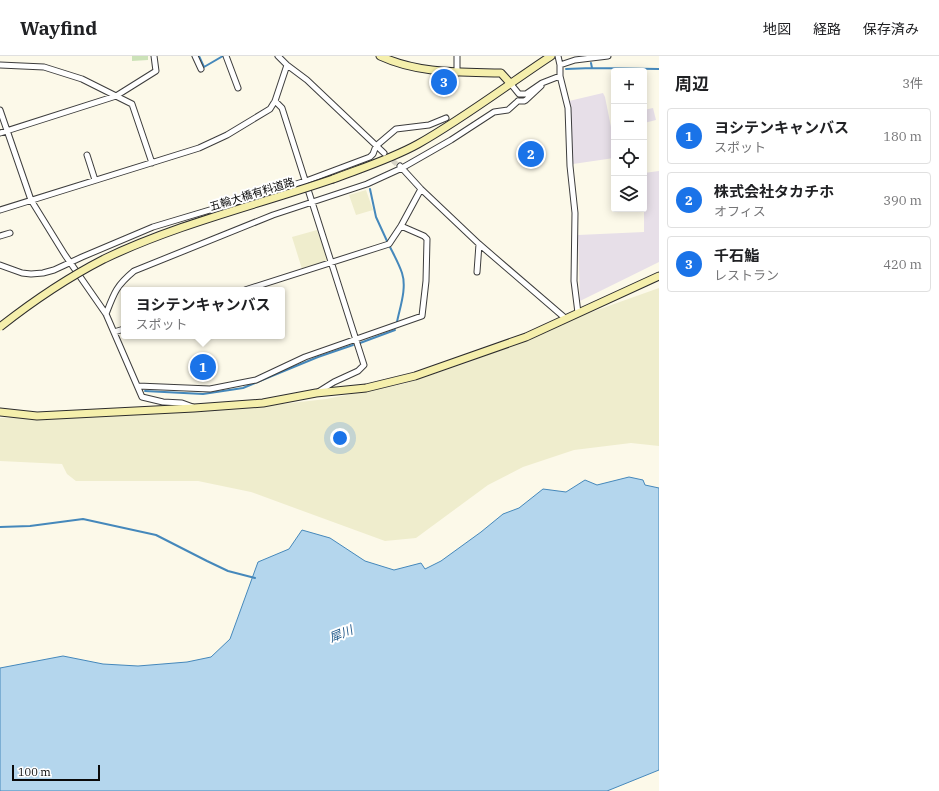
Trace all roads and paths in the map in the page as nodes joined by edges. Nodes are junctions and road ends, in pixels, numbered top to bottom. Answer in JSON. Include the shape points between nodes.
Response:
{"nodes":[{"id":1,"x":154,"y":56,"type":"edge"},
{"id":2,"x":195,"y":56,"type":"edge"},
{"id":3,"x":226,"y":56,"type":"edge"},
{"id":4,"x":278,"y":56,"type":"edge"},
{"id":5,"x":380,"y":56,"type":"edge"},
{"id":6,"x":457,"y":56,"type":"edge"},
{"id":7,"x":551,"y":56,"type":"edge"},
{"id":8,"x":558,"y":56,"type":"edge"},
{"id":9,"x":608,"y":56,"type":"edge"},
{"id":10,"x":287,"y":64,"type":"junction"},
{"id":11,"x":560,"y":64,"type":"junction"},
{"id":12,"x":0,"y":65,"type":"edge"},
{"id":13,"x":201,"y":69,"type":"dead end"},
{"id":14,"x":457,"y":73,"type":"junction"},
{"id":15,"x":560,"y":76,"type":"junction"},
{"id":16,"x":546,"y":81,"type":"junction"},
{"id":17,"x":510,"y":83,"type":"junction"},
{"id":18,"x":238,"y":88,"type":"dead end"},
{"id":19,"x":116,"y":96,"type":"junction"},
{"id":20,"x":276,"y":101,"type":"junction"},
{"id":21,"x":518,"y":101,"type":"junction"},
{"id":22,"x":0,"y":110,"type":"edge"},
{"id":23,"x":446,"y":118,"type":"dead end"},
{"id":24,"x":7,"y":131,"type":"junction"},
{"id":25,"x":0,"y":133,"type":"edge"},
{"id":26,"x":376,"y":146,"type":"junction"},
{"id":27,"x":384,"y":153,"type":"tunnel mouth"},
{"id":28,"x":87,"y":155,"type":"dead end"},
{"id":29,"x":152,"y":163,"type":"junction"},
{"id":30,"x":401,"y":167,"type":"junction"},
{"id":31,"x":95,"y":180,"type":"junction"},
{"id":32,"x":306,"y":181,"type":"junction"},
{"id":33,"x":421,"y":189,"type":"junction"},
{"id":34,"x":31,"y":200,"type":"junction"},
{"id":35,"x":313,"y":202,"type":"junction"},
{"id":36,"x":0,"y":210,"type":"edge"},
{"id":37,"x":401,"y":226,"type":"junction"},
{"id":38,"x":10,"y":233,"type":"dead end"},
{"id":39,"x":0,"y":236,"type":"edge"},
{"id":40,"x":479,"y":244,"type":"junction"},
{"id":41,"x":70,"y":262,"type":"junction"},
{"id":42,"x":331,"y":263,"type":"junction"},
{"id":43,"x":0,"y":265,"type":"edge"},
{"id":44,"x":477,"y":272,"type":"dead end"},
{"id":45,"x":659,"y":276,"type":"edge"},
{"id":46,"x":255,"y":287,"type":"edge"},
{"id":47,"x":578,"y":313,"type":"junction"},
{"id":48,"x":106,"y":314,"type":"junction"},
{"id":49,"x":565,"y":318,"type":"junction"},
{"id":50,"x":0,"y":327,"type":"edge"},
{"id":51,"x":121,"y":330,"type":"edge"},
{"id":52,"x":114,"y":332,"type":"junction"},
{"id":53,"x":356,"y":339,"type":"junction"},
{"id":54,"x":138,"y":386,"type":"junction"},
{"id":55,"x":316,"y":394,"type":"junction"},
{"id":56,"x":194,"y":408,"type":"junction"},
{"id":57,"x":0,"y":412,"type":"edge"}],
"edges":[{"from":1,"to":19,"type":"street","via":[[156,71]]},
{"from":2,"to":13,"type":"street"},
{"from":3,"to":18,"type":"street"},
{"from":4,"to":10,"type":"street"},
{"from":5,"to":14,"type":"main road","via":[[394,63],[425,70]]},
{"from":6,"to":14,"type":"street"},
{"from":7,"to":17,"type":"main road","name":"五輪大橋有料道路"},
{"from":8,"to":11,"type":"street"},
{"from":9,"to":11,"type":"street"},
{"from":10,"to":20,"type":"street"},
{"from":10,"to":26,"type":"street"},
{"from":11,"to":15,"type":"street"},
{"from":12,"to":19,"type":"street","via":[[44,67],[82,78]]},
{"from":14,"to":17,"type":"main road","via":[[501,74]]},
{"from":15,"to":16,"type":"street"},
{"from":15,"to":47,"type":"street","via":[[568,108],[575,213],[574,281]]},
{"from":16,"to":17,"type":"street","via":[[521,95]]},
{"from":16,"to":21,"type":"street","via":[[524,102]]},
{"from":17,"to":21,"type":"street"},
{"from":17,"to":50,"type":"main road","name":"五輪大橋有料道路","bridge":true,"via":[[470,112],[382,161],[181,228],[105,259],[38,297]]},
{"from":19,"to":24,"type":"street"},
{"from":19,"to":29,"type":"street","via":[[132,104]]},
{"from":20,"to":29,"type":"street","via":[[270,109],[199,148]]},
{"from":20,"to":32,"type":"street","via":[[282,108]]},
{"from":21,"to":30,"type":"street","via":[[508,110],[494,112],[451,140]]},
{"from":22,"to":24,"type":"street"},
{"from":23,"to":26,"type":"street","via":[[429,125],[396,129]]},
{"from":24,"to":25,"type":"street"},
{"from":24,"to":34,"type":"street"},
{"from":26,"to":27,"type":"street"},
{"from":26,"to":32,"type":"street","via":[[370,157]]},
{"from":28,"to":31,"type":"street"},
{"from":29,"to":31,"type":"street"},
{"from":30,"to":33,"type":"street"},
{"from":30,"to":35,"type":"street","via":[[367,184]]},
{"from":31,"to":34,"type":"street"},
{"from":32,"to":35,"type":"street"},
{"from":32,"to":41,"type":"street","via":[[153,227]]},
{"from":33,"to":37,"type":"street"},
{"from":33,"to":40,"type":"street"},
{"from":34,"to":36,"type":"street"},
{"from":34,"to":41,"type":"street"},
{"from":35,"to":42,"type":"street"},
{"from":35,"to":48,"type":"street","via":[[272,215],[134,272],[114,293]]},
{"from":37,"to":42,"type":"street","via":[[389,244]]},
{"from":37,"to":53,"type":"street","via":[[427,239],[422,316]]},
{"from":38,"to":39,"type":"street"},
{"from":40,"to":44,"type":"street"},
{"from":40,"to":49,"type":"street"},
{"from":41,"to":43,"type":"street","via":[[49,271],[31,274]]},
{"from":41,"to":48,"type":"street"},
{"from":42,"to":46,"type":"street"},
{"from":42,"to":53,"type":"street"},
{"from":45,"to":47,"type":"main road"},
{"from":47,"to":49,"type":"main road"},
{"from":48,"to":52,"type":"street"},
{"from":49,"to":55,"type":"main road","via":[[526,337],[415,376],[366,388]]},
{"from":51,"to":52,"type":"street"},
{"from":52,"to":54,"type":"street"},
{"from":53,"to":54,"type":"street","via":[[306,357],[256,380],[199,390]]},
{"from":53,"to":55,"type":"street","via":[[364,366]]},
{"from":54,"to":56,"type":"street","via":[[142,398],[182,403]]},
{"from":55,"to":56,"type":"main road","via":[[263,403]]},
{"from":56,"to":57,"type":"main road","via":[[37,416]]}]}
